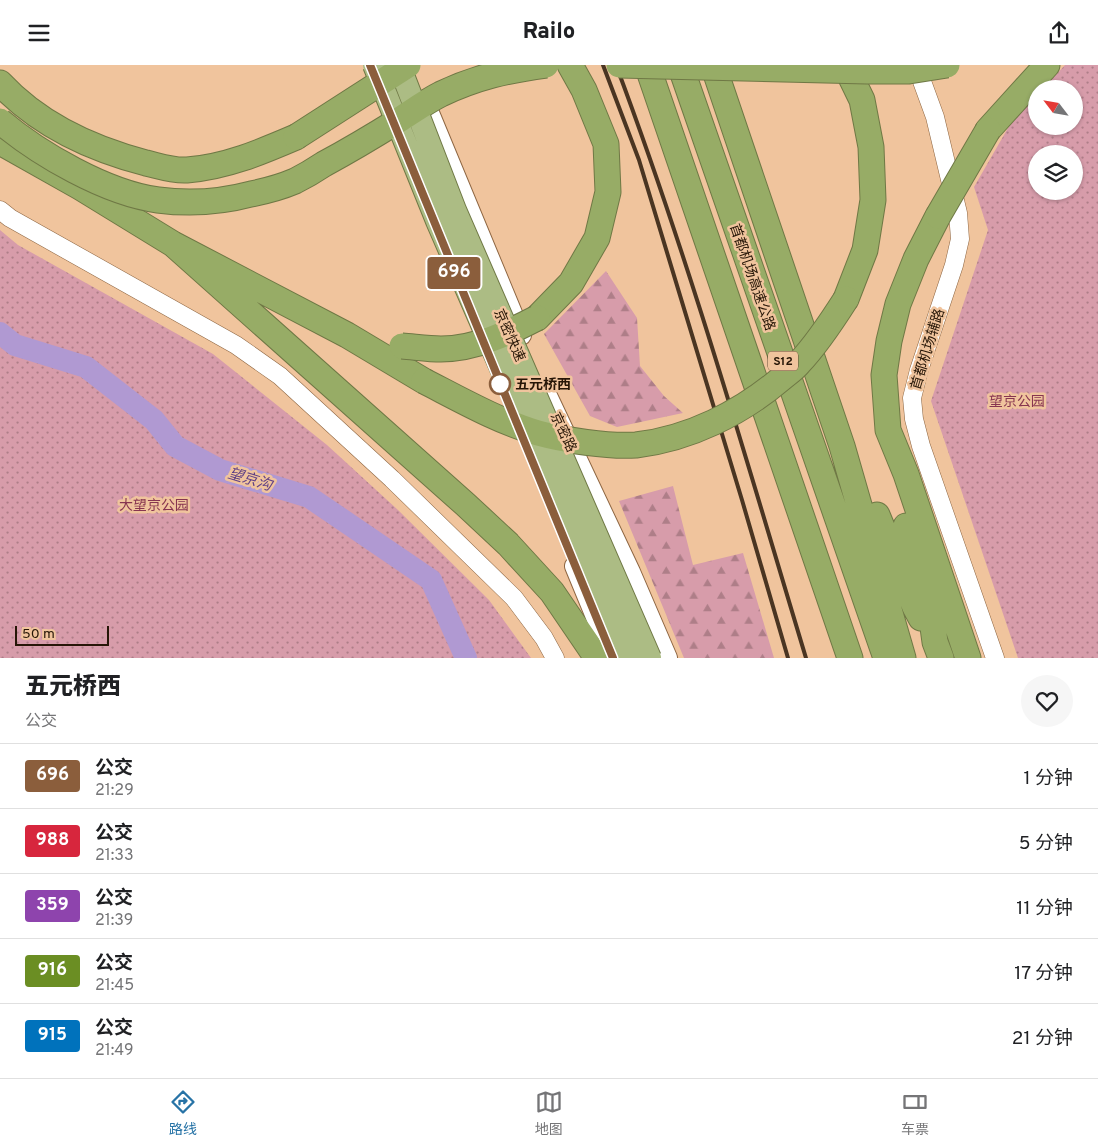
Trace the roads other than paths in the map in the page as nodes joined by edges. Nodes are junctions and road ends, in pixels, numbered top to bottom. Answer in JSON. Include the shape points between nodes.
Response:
{"nodes":[{"id":1,"x":370,"y":65,"type":"edge"},
{"id":2,"x":374,"y":65,"type":"edge"},
{"id":3,"x":399,"y":65,"type":"edge"},
{"id":4,"x":409,"y":65,"type":"edge"},
{"id":5,"x":546,"y":65,"type":"edge"},
{"id":6,"x":570,"y":65,"type":"edge"},
{"id":7,"x":618,"y":65,"type":"edge"},
{"id":8,"x":648,"y":65,"type":"edge"},
{"id":9,"x":680,"y":65,"type":"edge"},
{"id":10,"x":713,"y":65,"type":"edge"},
{"id":11,"x":845,"y":65,"type":"edge"},
{"id":12,"x":916,"y":65,"type":"edge"},
{"id":13,"x":948,"y":65,"type":"edge"},
{"id":14,"x":1047,"y":65,"type":"edge"},
{"id":15,"x":0,"y":83,"type":"edge"},
{"id":16,"x":0,"y":121,"type":"edge"},
{"id":17,"x":6,"y":145,"type":"edge"},
{"id":18,"x":0,"y":210,"type":"edge"},
{"id":19,"x":173,"y":244,"type":"junction"},
{"id":20,"x":346,"y":335,"type":"junction"},
{"id":21,"x":888,"y":430,"type":"junction"},
{"id":22,"x":847,"y":463,"type":"junction"},
{"id":23,"x":938,"y":650,"type":"edge"},
{"id":24,"x":555,"y":658,"type":"edge"},
{"id":25,"x":597,"y":658,"type":"edge"},
{"id":26,"x":613,"y":658,"type":"edge"},
{"id":27,"x":627,"y":658,"type":"edge"},
{"id":28,"x":650,"y":658,"type":"edge"},
{"id":29,"x":667,"y":658,"type":"edge"},
{"id":30,"x":850,"y":658,"type":"edge"},
{"id":31,"x":886,"y":658,"type":"edge"},
{"id":32,"x":903,"y":658,"type":"edge"},
{"id":33,"x":968,"y":658,"type":"edge"},
{"id":34,"x":995,"y":658,"type":"edge"}],
"edges":[{"from":1,"to":26,"type":"main road"},
{"from":2,"to":27,"type":"highway","name":"京密快速","bridge":true,"via":[[441,230]]},
{"from":3,"to":28,"type":"highway","name":"京密快速","bridge":true,"via":[[455,210]]},
{"from":4,"to":15,"type":"highway","bridge":true,"via":[[296,137],[254,155],[186,170],[130,159],[81,140],[34,113]]},
{"from":4,"to":29,"type":"main road","name":"京密路","via":[[534,367]]},
{"from":5,"to":16,"type":"highway","bridge":true,"via":[[507,70],[474,80],[439,95],[294,181],[231,199],[196,202],[157,199],[103,184],[49,155]]},
{"from":6,"to":20,"type":"highway","bridge":true,"via":[[584,89],[606,144],[608,192],[597,238],[570,283],[537,318],[504,335],[474,344],[443,349],[402,346]]},
{"from":7,"to":13,"type":"highway","bridge":true,"via":[[867,71],[909,71]]},
{"from":8,"to":30,"type":"highway","number":"S12"},
{"from":9,"to":31,"type":"highway","name":"首都机场高速公路","number":"S12"},
{"from":10,"to":22,"type":"highway"},
{"from":11,"to":20,"type":"highway","bridge":true,"via":[[862,100],[871,147],[873,200],[864,250],[846,299],[799,364],[764,393],[727,416],[681,435],[635,445],[596,444],[538,433],[492,415],[424,381]]},
{"from":12,"to":34,"type":"street","name":"首都机场辅路","via":[[937,127],[958,213],[960,239],[916,379],[912,398],[914,419]]},
{"from":14,"to":21,"type":"highway","bridge":true,"via":[[988,130],[916,259],[898,305],[889,341],[884,375]]},
{"from":17,"to":19,"type":"highway"},
{"from":18,"to":24,"type":"street","via":[[236,345],[280,376],[514,598]]},
{"from":19,"to":20,"type":"highway"},
{"from":19,"to":25,"type":"highway","via":[[508,544],[552,592]]},
{"from":21,"to":23,"type":"highway","via":[[887,457],[929,598]]},
{"from":21,"to":33,"type":"highway"},
{"from":22,"to":23,"type":"highway","via":[[873,504],[915,607]]},
{"from":22,"to":32,"type":"highway"}]}
